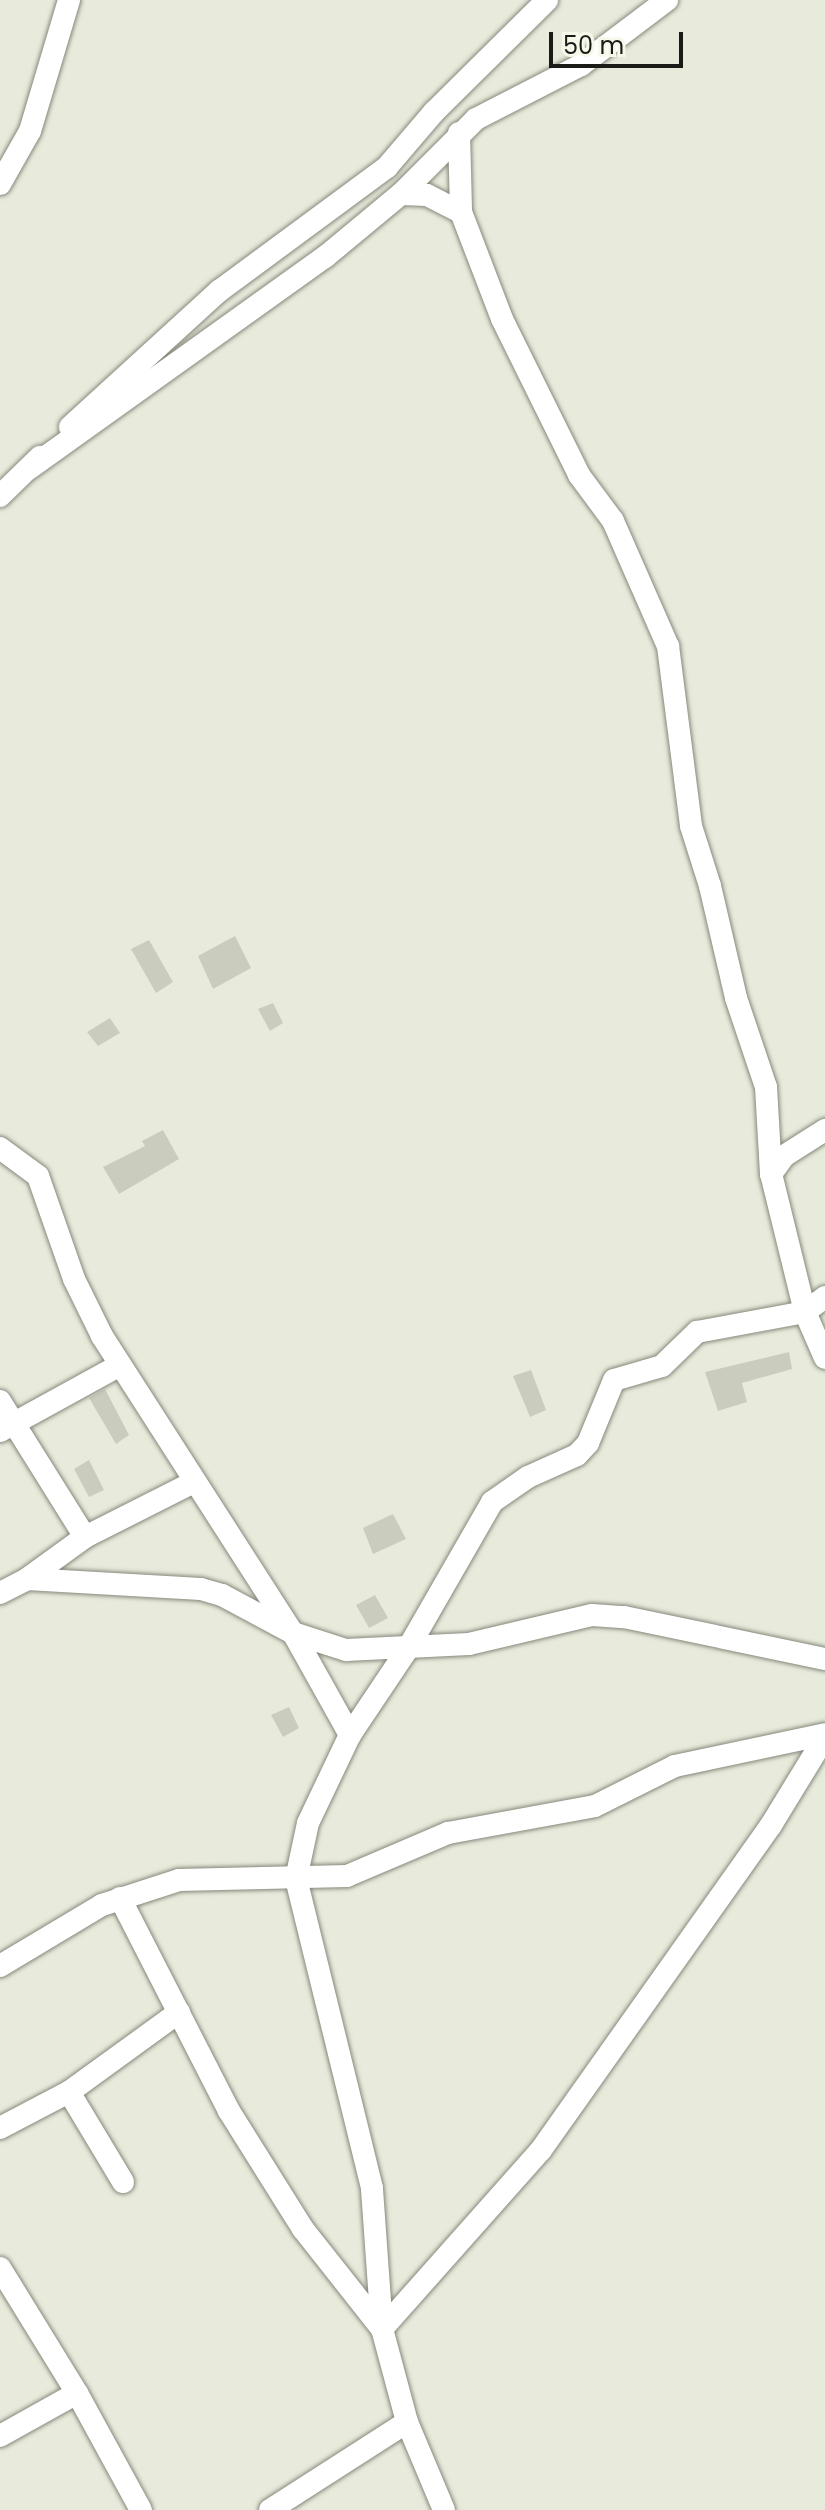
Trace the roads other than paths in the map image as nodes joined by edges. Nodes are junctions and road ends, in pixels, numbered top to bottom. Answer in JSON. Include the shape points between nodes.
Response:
{"nodes":[{"id":1,"x":69,"y":0,"type":"edge"},
{"id":2,"x":547,"y":0,"type":"edge"},
{"id":3,"x":667,"y":0,"type":"edge"},
{"id":4,"x":459,"y":133,"type":"junction"},
{"id":5,"x":0,"y":184,"type":"edge"},
{"id":6,"x":401,"y":194,"type":"junction"},
{"id":7,"x":461,"y":212,"type":"junction"},
{"id":8,"x":30,"y":468,"type":"junction"},
{"id":9,"x":0,"y":496,"type":"edge"},
{"id":10,"x":825,"y":1130,"type":"edge"},
{"id":11,"x":0,"y":1148,"type":"edge"},
{"id":12,"x":771,"y":1174,"type":"junction"},
{"id":13,"x":825,"y":1297,"type":"edge"},
{"id":14,"x":805,"y":1312,"type":"junction"},
{"id":15,"x":825,"y":1358,"type":"edge"},
{"id":16,"x":120,"y":1365,"type":"junction"},
{"id":17,"x":0,"y":1401,"type":"edge"},
{"id":18,"x":8,"y":1426,"type":"edge"},
{"id":19,"x":194,"y":1482,"type":"junction"},
{"id":20,"x":85,"y":1537,"type":"junction"},
{"id":21,"x":27,"y":1579,"type":"junction"},
{"id":22,"x":0,"y":1593,"type":"edge"},
{"id":23,"x":293,"y":1633,"type":"junction"},
{"id":24,"x":407,"y":1650,"type":"junction"},
{"id":25,"x":825,"y":1659,"type":"edge"},
{"id":26,"x":350,"y":1735,"type":"junction"},
{"id":27,"x":825,"y":1735,"type":"edge"},
{"id":28,"x":296,"y":1879,"type":"junction"},
{"id":29,"x":120,"y":1898,"type":"junction"},
{"id":30,"x":0,"y":1966,"type":"edge"},
{"id":31,"x":179,"y":2012,"type":"junction"},
{"id":32,"x":69,"y":2092,"type":"junction"},
{"id":33,"x":0,"y":2128,"type":"edge"},
{"id":34,"x":123,"y":2182,"type":"dead end"},
{"id":35,"x":0,"y":2268,"type":"edge"},
{"id":36,"x":382,"y":2329,"type":"junction"},
{"id":37,"x":77,"y":2393,"type":"junction"},
{"id":38,"x":407,"y":2422,"type":"junction"},
{"id":39,"x":0,"y":2436,"type":"edge"},
{"id":40,"x":141,"y":2510,"type":"edge"},
{"id":41,"x":270,"y":2510,"type":"edge"},
{"id":42,"x":444,"y":2510,"type":"edge"}],
"edges":[{"from":1,"to":5,"type":"street","via":[[35,118]]},
{"from":2,"to":8,"type":"street","via":[[434,112],[387,167],[219,291]]},
{"from":3,"to":4,"type":"street","via":[[581,65]]},
{"from":4,"to":6,"type":"street"},
{"from":4,"to":7,"type":"street"},
{"from":6,"to":7,"type":"street","via":[[427,195]]},
{"from":6,"to":8,"type":"street","via":[[325,257]]},
{"from":7,"to":12,"type":"street","via":[[502,319],[579,475],[613,521],[668,646],[691,826],[736,998],[766,1087]]},
{"from":8,"to":9,"type":"street"},
{"from":10,"to":12,"type":"street","via":[[784,1156]]},
{"from":11,"to":16,"type":"street","via":[[38,1176],[74,1279]]},
{"from":12,"to":14,"type":"street"},
{"from":13,"to":14,"type":"street"},
{"from":14,"to":15,"type":"street"},
{"from":14,"to":24,"type":"street","via":[[697,1332],[662,1366],[614,1380],[588,1443],[577,1455],[528,1477],[492,1502]]},
{"from":16,"to":18,"type":"street"},
{"from":16,"to":19,"type":"street"},
{"from":17,"to":18,"type":"street"},
{"from":18,"to":20,"type":"street"},
{"from":19,"to":20,"type":"street"},
{"from":19,"to":23,"type":"street"},
{"from":20,"to":21,"type":"street"},
{"from":21,"to":22,"type":"street"},
{"from":21,"to":23,"type":"street","via":[[201,1589]]},
{"from":23,"to":24,"type":"street","via":[[346,1650]]},
{"from":23,"to":26,"type":"street"},
{"from":24,"to":25,"type":"street","via":[[469,1644],[592,1615]]},
{"from":24,"to":26,"type":"street"},
{"from":26,"to":28,"type":"street","via":[[308,1823]]},
{"from":27,"to":28,"type":"street","via":[[675,1766],[595,1806],[448,1833],[352,1875]]},
{"from":27,"to":36,"type":"street","via":[[744,1864],[541,2150]]},
{"from":28,"to":29,"type":"street","via":[[194,1877]]},
{"from":28,"to":36,"type":"street","via":[[372,2188]]},
{"from":29,"to":30,"type":"street"},
{"from":29,"to":31,"type":"street"},
{"from":31,"to":32,"type":"street"},
{"from":31,"to":36,"type":"street","via":[[229,2111],[303,2229]]},
{"from":32,"to":33,"type":"street"},
{"from":32,"to":34,"type":"street"},
{"from":35,"to":37,"type":"street"},
{"from":36,"to":38,"type":"street"},
{"from":37,"to":39,"type":"street"},
{"from":37,"to":40,"type":"street"},
{"from":38,"to":41,"type":"street"},
{"from":38,"to":42,"type":"street"}]}
